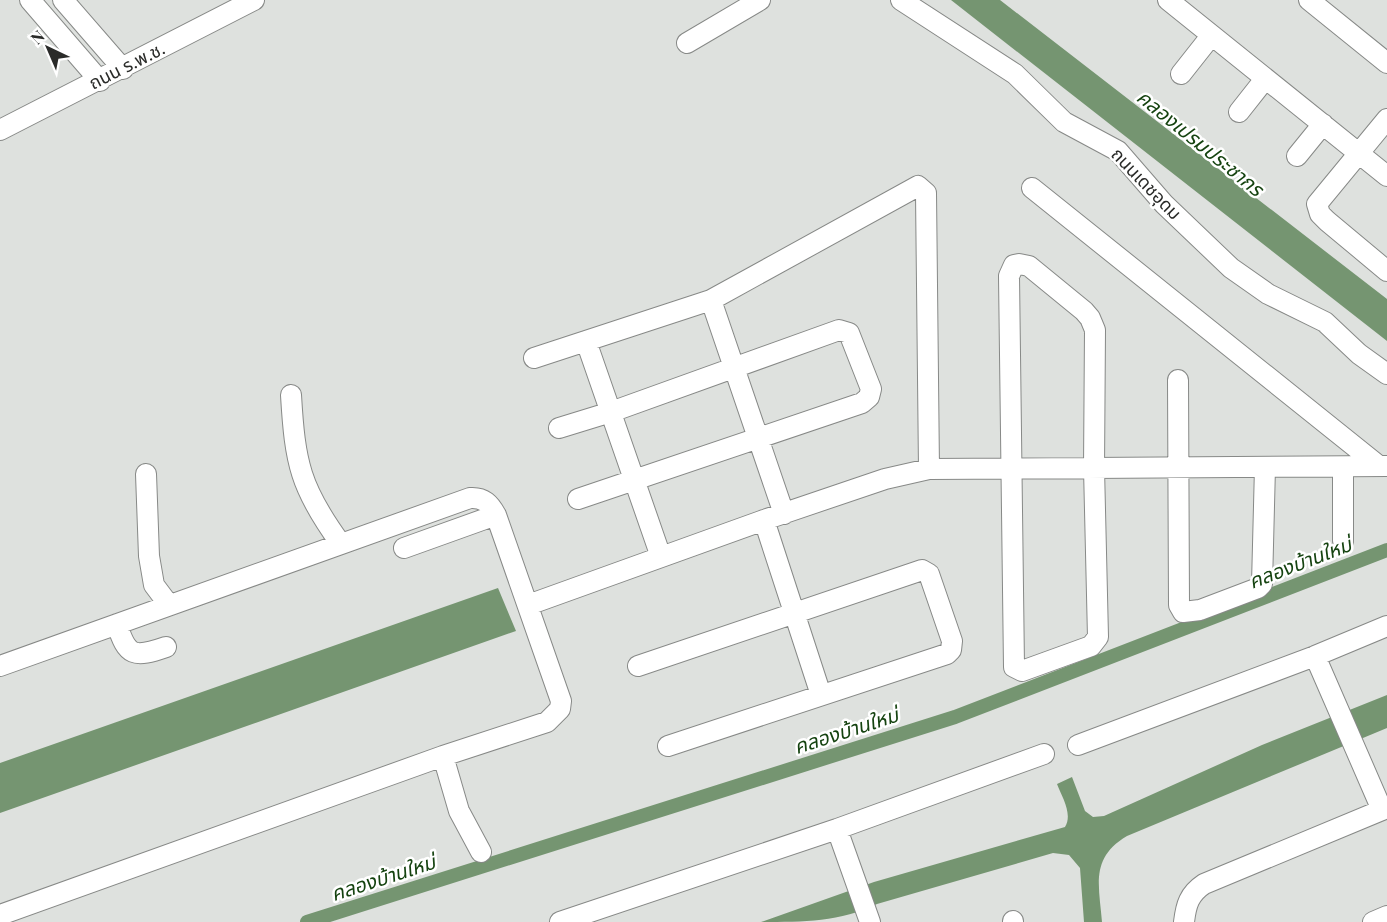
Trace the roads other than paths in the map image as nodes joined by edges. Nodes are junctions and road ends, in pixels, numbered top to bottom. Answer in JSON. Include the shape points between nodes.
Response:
{"nodes":[{"id":1,"x":30,"y":0,"type":"edge"},
{"id":2,"x":63,"y":0,"type":"edge"},
{"id":3,"x":254,"y":0,"type":"edge"},
{"id":4,"x":760,"y":0,"type":"edge"},
{"id":5,"x":901,"y":0,"type":"edge"},
{"id":6,"x":1168,"y":0,"type":"edge"},
{"id":7,"x":1309,"y":0,"type":"edge"},
{"id":8,"x":1211,"y":36,"type":"junction"},
{"id":9,"x":687,"y":43,"type":"dead end"},
{"id":10,"x":1387,"y":63,"type":"edge"},
{"id":11,"x":123,"y":69,"type":"junction"},
{"id":12,"x":1181,"y":74,"type":"dead end"},
{"id":13,"x":1266,"y":79,"type":"junction"},
{"id":14,"x":100,"y":81,"type":"junction"},
{"id":15,"x":1239,"y":112,"type":"dead end"},
{"id":16,"x":1387,"y":119,"type":"edge"},
{"id":17,"x":1323,"y":124,"type":"junction"},
{"id":18,"x":0,"y":130,"type":"edge"},
{"id":19,"x":1358,"y":153,"type":"junction"},
{"id":20,"x":1297,"y":156,"type":"dead end"},
{"id":21,"x":1387,"y":176,"type":"edge"},
{"id":22,"x":1032,"y":188,"type":"dead end"},
{"id":23,"x":1387,"y":271,"type":"edge"},
{"id":24,"x":711,"y":300,"type":"junction"},
{"id":25,"x":586,"y":341,"type":"junction"},
{"id":26,"x":534,"y":358,"type":"dead end"},
{"id":27,"x":734,"y":368,"type":"junction"},
{"id":28,"x":1387,"y":374,"type":"edge"},
{"id":29,"x":1178,"y":380,"type":"dead end"},
{"id":30,"x":291,"y":395,"type":"dead end"},
{"id":31,"x":611,"y":412,"type":"junction"},
{"id":32,"x":559,"y":428,"type":"dead end"},
{"id":33,"x":758,"y":437,"type":"junction"},
{"id":34,"x":1383,"y":466,"type":"edge"},
{"id":35,"x":1265,"y":467,"type":"junction"},
{"id":36,"x":1343,"y":467,"type":"junction"},
{"id":37,"x":1094,"y":468,"type":"junction"},
{"id":38,"x":1179,"y":468,"type":"junction"},
{"id":39,"x":929,"y":469,"type":"junction"},
{"id":40,"x":1013,"y":469,"type":"junction"},
{"id":41,"x":146,"y":474,"type":"dead end"},
{"id":42,"x":635,"y":480,"type":"junction"},
{"id":43,"x":578,"y":499,"type":"dead end"},
{"id":44,"x":784,"y":514,"type":"junction"},
{"id":45,"x":496,"y":515,"type":"junction"},
{"id":46,"x":764,"y":520,"type":"junction"},
{"id":47,"x":1343,"y":541,"type":"dead end"},
{"id":48,"x":341,"y":544,"type":"junction"},
{"id":49,"x":405,"y":548,"type":"dead end"},
{"id":50,"x":661,"y":557,"type":"junction"},
{"id":51,"x":169,"y":605,"type":"junction"},
{"id":52,"x":528,"y":605,"type":"junction"},
{"id":53,"x":795,"y":612,"type":"junction"},
{"id":54,"x":117,"y":624,"type":"junction"},
{"id":55,"x":1387,"y":626,"type":"edge"},
{"id":56,"x":166,"y":647,"type":"dead end"},
{"id":57,"x":1315,"y":656,"type":"junction"},
{"id":58,"x":0,"y":666,"type":"edge"},
{"id":59,"x":638,"y":666,"type":"dead end"},
{"id":60,"x":821,"y":695,"type":"junction"},
{"id":61,"x":1077,"y":745,"type":"dead end"},
{"id":62,"x":668,"y":746,"type":"dead end"},
{"id":63,"x":1044,"y":754,"type":"dead end"},
{"id":64,"x":443,"y":756,"type":"junction"},
{"id":65,"x":1384,"y":809,"type":"edge"},
{"id":66,"x":837,"y":829,"type":"junction"},
{"id":67,"x":481,"y":852,"type":"dead end"},
{"id":68,"x":0,"y":915,"type":"edge"},
{"id":69,"x":868,"y":916,"type":"edge"},
{"id":70,"x":1387,"y":916,"type":"edge"},
{"id":71,"x":560,"y":922,"type":"edge"},
{"id":72,"x":1184,"y":922,"type":"edge"},
{"id":73,"x":1373,"y":922,"type":"edge"}],
"edges":[{"from":1,"to":14,"type":"street"},
{"from":2,"to":11,"type":"street"},
{"from":3,"to":11,"type":"street","name":"ถนน ร.พ.ช."},
{"from":4,"to":9,"type":"street"},
{"from":5,"to":28,"type":"street","name":"ถนนเดชอุดม","via":[[1016,74],[1064,122],[1118,151],[1164,204],[1231,268],[1268,294],[1325,322]]},
{"from":6,"to":8,"type":"street"},
{"from":7,"to":10,"type":"street"},
{"from":8,"to":12,"type":"street"},
{"from":8,"to":13,"type":"street"},
{"from":11,"to":14,"type":"street","name":"ถนน ร.พ.ช."},
{"from":13,"to":15,"type":"street"},
{"from":13,"to":17,"type":"street"},
{"from":14,"to":18,"type":"street","name":"ถนน ร.พ.ช."},
{"from":16,"to":19,"type":"street"},
{"from":17,"to":19,"type":"street"},
{"from":17,"to":20,"type":"street"},
{"from":19,"to":21,"type":"street"},
{"from":19,"to":23,"type":"street","via":[[1319,199],[1317,209]]},
{"from":22,"to":34,"type":"street"},
{"from":24,"to":25,"type":"street"},
{"from":24,"to":27,"type":"street"},
{"from":24,"to":39,"type":"street","via":[[909,189],[923,189],[928,267]]},
{"from":25,"to":26,"type":"street"},
{"from":25,"to":31,"type":"street"},
{"from":27,"to":31,"type":"street"},
{"from":27,"to":33,"type":"street"},
{"from":27,"to":33,"type":"street","via":[[843,330],[849,333],[871,389],[862,403]]},
{"from":29,"to":38,"type":"street"},
{"from":30,"to":48,"type":"street","via":[[294,445],[302,480],[322,519]]},
{"from":31,"to":32,"type":"street"},
{"from":31,"to":42,"type":"street"},
{"from":33,"to":42,"type":"street"},
{"from":33,"to":44,"type":"street"},
{"from":34,"to":36,"type":"street"},
{"from":35,"to":36,"type":"street"},
{"from":35,"to":38,"type":"street"},
{"from":35,"to":38,"type":"street","via":[[1262,584],[1186,613],[1179,605]]},
{"from":36,"to":47,"type":"street"},
{"from":37,"to":38,"type":"street"},
{"from":37,"to":40,"type":"street"},
{"from":37,"to":40,"type":"street","via":[[1093,323],[1029,266],[1019,264],[1014,265],[1009,276]]},
{"from":37,"to":40,"type":"street","via":[[1098,637],[1091,646],[1022,671],[1014,667]]},
{"from":39,"to":40,"type":"street"},
{"from":39,"to":44,"type":"street","via":[[885,479]]},
{"from":41,"to":51,"type":"street","via":[[154,585]]},
{"from":42,"to":43,"type":"street"},
{"from":42,"to":50,"type":"street"},
{"from":44,"to":46,"type":"street"},
{"from":45,"to":48,"type":"street","via":[[483,499],[471,498]]},
{"from":45,"to":49,"type":"street"},
{"from":45,"to":52,"type":"street"},
{"from":46,"to":50,"type":"street"},
{"from":46,"to":53,"type":"street"},
{"from":48,"to":51,"type":"street"},
{"from":50,"to":52,"type":"street"},
{"from":51,"to":54,"type":"street"},
{"from":52,"to":64,"type":"street","via":[[561,701],[560,709],[548,722]]},
{"from":53,"to":59,"type":"street"},
{"from":53,"to":60,"type":"street"},
{"from":53,"to":60,"type":"street","via":[[925,571],[952,641],[946,654]]},
{"from":54,"to":56,"type":"street","via":[[122,642],[136,654]]},
{"from":54,"to":58,"type":"street"},
{"from":55,"to":57,"type":"street"},
{"from":57,"to":61,"type":"street"},
{"from":57,"to":65,"type":"street"},
{"from":60,"to":62,"type":"street"},
{"from":63,"to":66,"type":"street"},
{"from":64,"to":67,"type":"street","via":[[459,811]]},
{"from":64,"to":68,"type":"street"},
{"from":65,"to":72,"type":"street","via":[[1204,885],[1191,895]]},
{"from":66,"to":69,"type":"street"},
{"from":66,"to":71,"type":"street"},
{"from":70,"to":73,"type":"street"}]}
